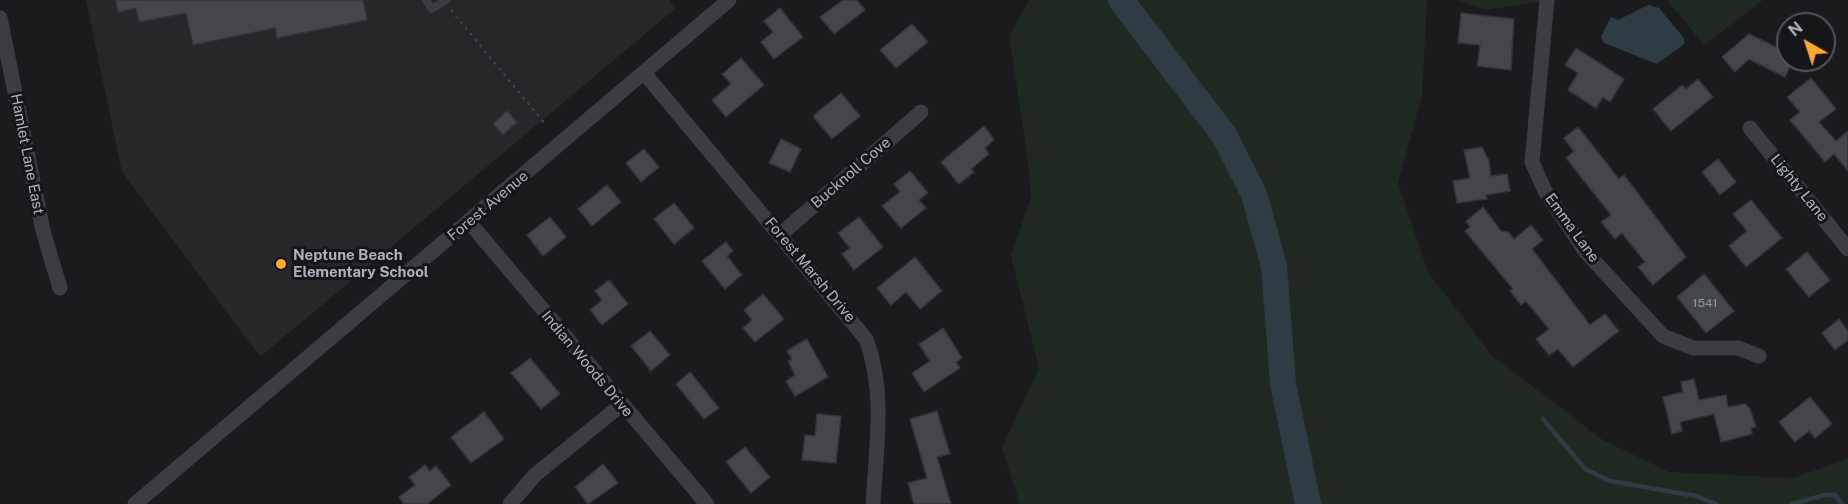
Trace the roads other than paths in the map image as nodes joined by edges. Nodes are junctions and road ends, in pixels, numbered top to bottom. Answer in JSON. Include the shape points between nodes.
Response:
{"nodes":[{"id":1,"x":426,"y":0,"type":"edge"},
{"id":2,"x":729,"y":0,"type":"edge"},
{"id":3,"x":1547,"y":0,"type":"edge"},
{"id":4,"x":445,"y":1,"type":"edge"},
{"id":5,"x":0,"y":18,"type":"edge"},
{"id":6,"x":645,"y":74,"type":"junction"},
{"id":7,"x":921,"y":112,"type":"dead end"},
{"id":8,"x":1750,"y":128,"type":"dead end"},
{"id":9,"x":469,"y":222,"type":"junction"},
{"id":10,"x":781,"y":234,"type":"junction"},
{"id":11,"x":1848,"y":249,"type":"edge"},
{"id":12,"x":60,"y":288,"type":"dead end"},
{"id":13,"x":1759,"y":356,"type":"dead end"},
{"id":14,"x":621,"y":405,"type":"junction"},
{"id":15,"x":135,"y":504,"type":"edge"},
{"id":16,"x":510,"y":504,"type":"edge"},
{"id":17,"x":707,"y":504,"type":"edge"},
{"id":18,"x":873,"y":504,"type":"edge"}],
"edges":[{"from":1,"to":4,"type":"lane","via":[[432,9]]},
{"from":2,"to":6,"type":"street","name":"Forest Avenue"},
{"from":3,"to":13,"type":"street","name":"Emma Lane","via":[[1532,162],[1545,191],[1586,252],[1663,336],[1693,348],[1737,348]]},
{"from":5,"to":12,"type":"street","name":"Hamlet Lane East","via":[[43,231]]},
{"from":6,"to":9,"type":"street","name":"Forest Avenue"},
{"from":6,"to":10,"type":"street","name":"Forest Marsh Drive"},
{"from":7,"to":10,"type":"street","name":"Bucknoll Cove"},
{"from":8,"to":11,"type":"street","name":"Lighty Lane"},
{"from":9,"to":14,"type":"street","name":"Indian Woods Drive"},
{"from":9,"to":15,"type":"street","name":"Forest Avenue"},
{"from":10,"to":18,"type":"street","name":"Forest Marsh Drive","via":[[866,339],[875,363],[878,389]]},
{"from":14,"to":16,"type":"street","via":[[535,475]]},
{"from":14,"to":17,"type":"street","name":"Indian Woods Drive"}]}
